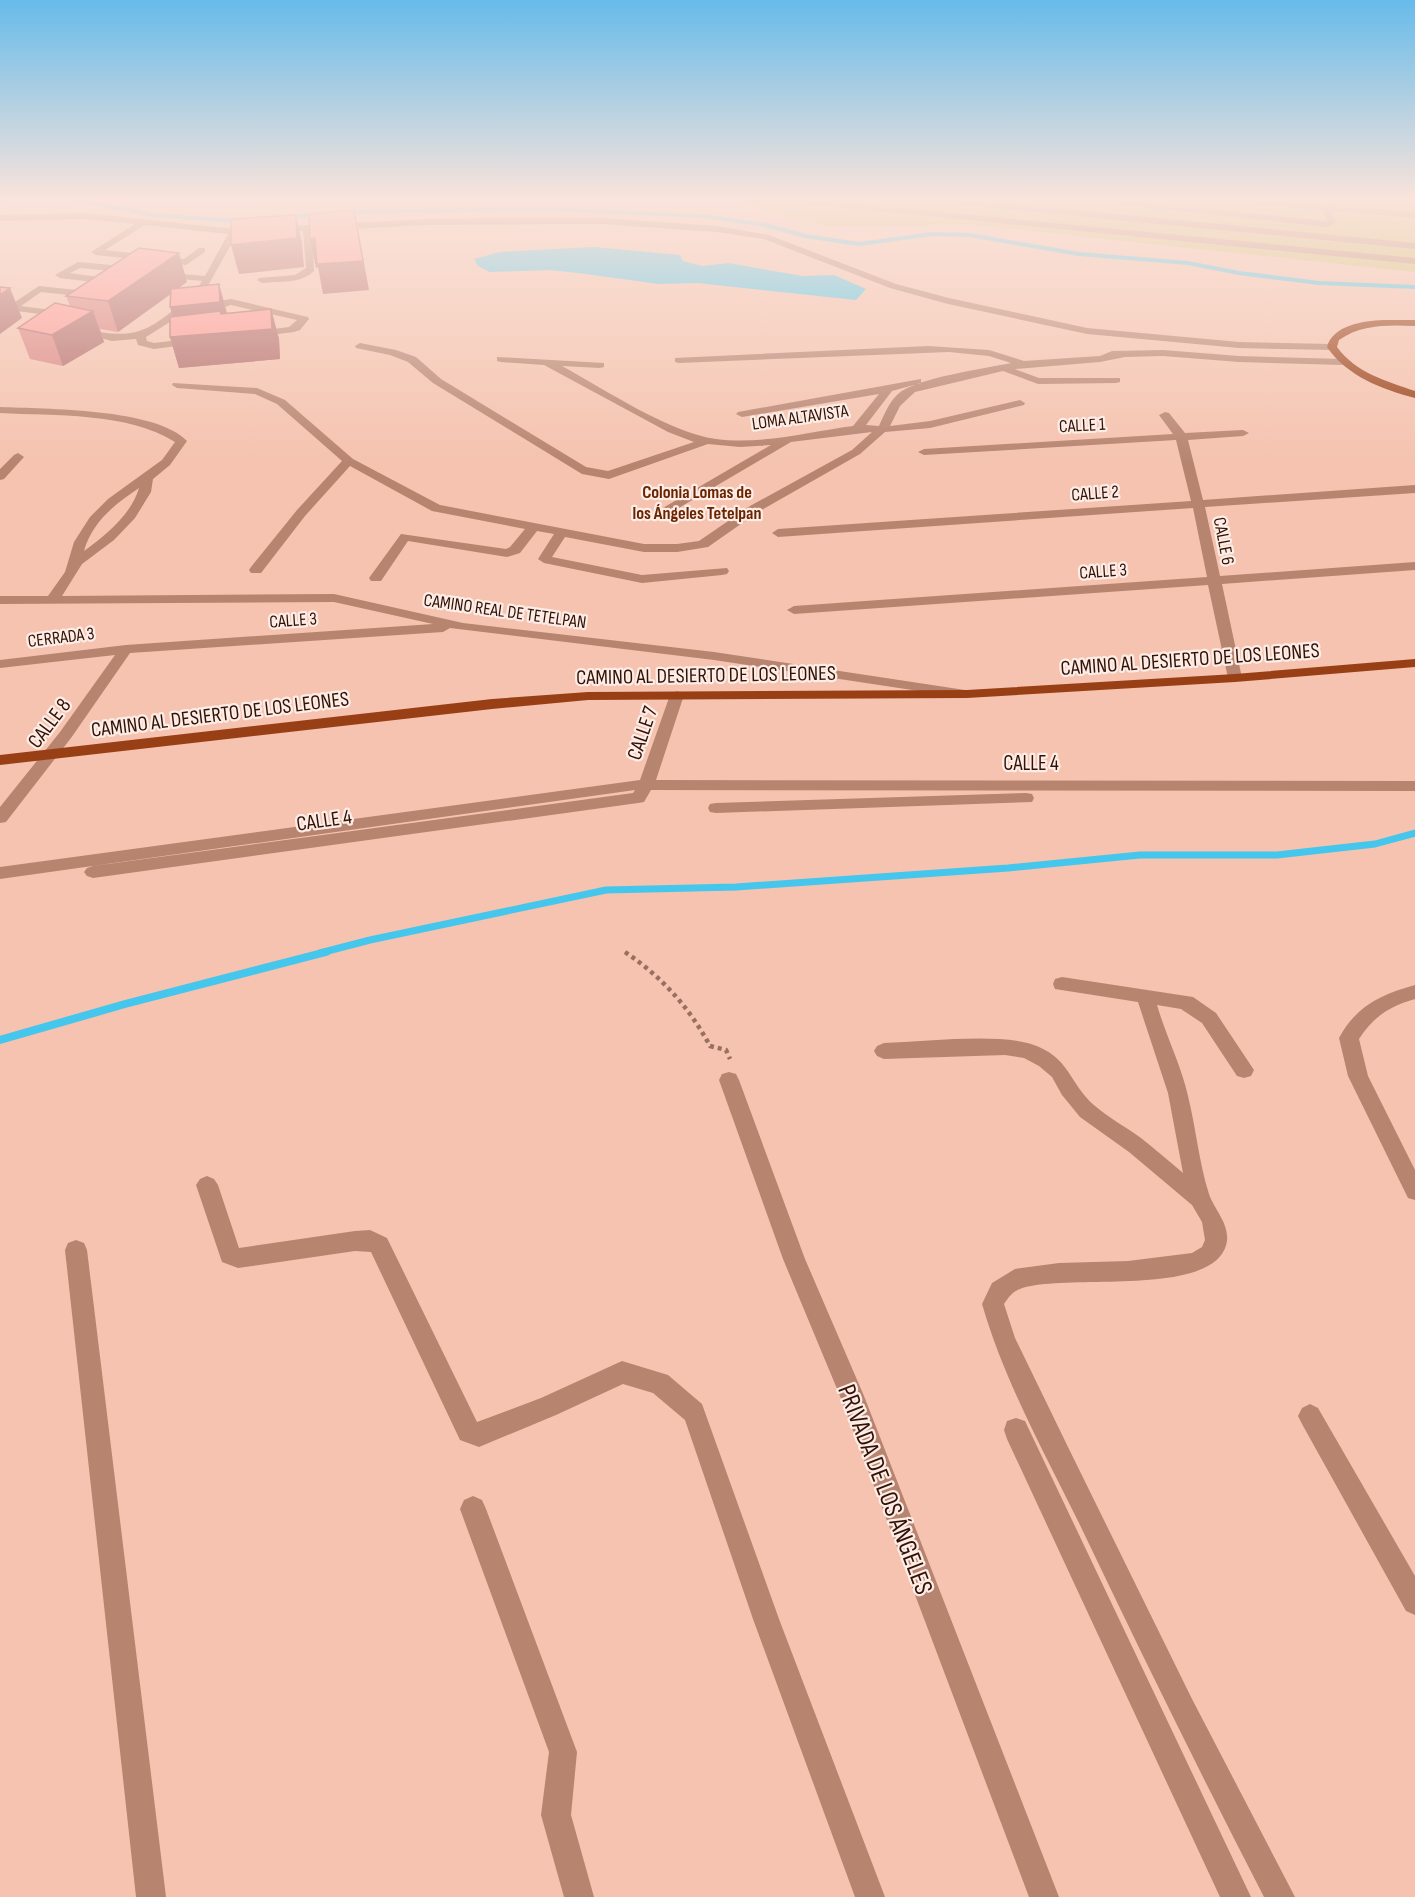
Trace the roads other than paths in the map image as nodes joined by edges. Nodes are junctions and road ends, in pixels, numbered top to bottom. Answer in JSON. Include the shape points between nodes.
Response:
{"nodes":[{"id":1,"x":203,"y":286,"type":"edge"},
{"id":2,"x":892,"y":286,"type":"edge"},
{"id":3,"x":205,"y":311,"type":"edge"},
{"id":4,"x":63,"y":314,"type":"junction"},
{"id":5,"x":1415,"y":323,"type":"edge"},
{"id":6,"x":1055,"y":324,"type":"junction"},
{"id":7,"x":49,"y":325,"type":"edge"},
{"id":8,"x":66,"y":328,"type":"edge"},
{"id":9,"x":245,"y":335,"type":"edge"},
{"id":10,"x":141,"y":336,"type":"junction"},
{"id":11,"x":211,"y":339,"type":"edge"},
{"id":12,"x":1333,"y":343,"type":"junction"},
{"id":13,"x":360,"y":346,"type":"dead end"},
{"id":14,"x":1297,"y":347,"type":"junction"},
{"id":15,"x":1163,"y":352,"type":"junction"},
{"id":16,"x":1124,"y":354,"type":"junction"},
{"id":17,"x":1011,"y":357,"type":"junction"},
{"id":18,"x":501,"y":358,"type":"dead end"},
{"id":19,"x":679,"y":360,"type":"dead end"},
{"id":20,"x":547,"y":362,"type":"junction"},
{"id":21,"x":1343,"y":362,"type":"junction"},
{"id":22,"x":1022,"y":364,"type":"junction"},
{"id":23,"x":1002,"y":367,"type":"junction"},
{"id":24,"x":573,"y":376,"type":"junction"},
{"id":25,"x":1116,"y":380,"type":"dead end"},
{"id":26,"x":177,"y":385,"type":"dead end"},
{"id":27,"x":888,"y":389,"type":"junction"},
{"id":28,"x":1415,"y":395,"type":"edge"},
{"id":29,"x":1020,"y":403,"type":"dead end"},
{"id":30,"x":0,"y":410,"type":"edge"},
{"id":31,"x":742,"y":414,"type":"dead end"},
{"id":32,"x":1165,"y":415,"type":"dead end"},
{"id":33,"x":1121,"y":425,"type":"dead end"},
{"id":34,"x":883,"y":428,"type":"junction"},
{"id":35,"x":857,"y":429,"type":"junction"},
{"id":36,"x":1242,"y":433,"type":"dead end"},
{"id":37,"x":1181,"y":436,"type":"junction"},
{"id":38,"x":790,"y":439,"type":"junction"},
{"id":39,"x":1129,"y":440,"type":"junction"},
{"id":40,"x":704,"y":442,"type":"junction"},
{"id":41,"x":864,"y":444,"type":"junction"},
{"id":42,"x":924,"y":452,"type":"dead end"},
{"id":43,"x":18,"y":457,"type":"dead end"},
{"id":44,"x":349,"y":461,"type":"junction"},
{"id":45,"x":0,"y":476,"type":"edge"},
{"id":46,"x":147,"y":480,"type":"junction"},
{"id":47,"x":1415,"y":489,"type":"edge"},
{"id":48,"x":1198,"y":504,"type":"junction"},
{"id":49,"x":660,"y":515,"type":"dead end"},
{"id":50,"x":96,"y":518,"type":"junction"},
{"id":51,"x":126,"y":520,"type":"junction"},
{"id":52,"x":534,"y":526,"type":"junction"},
{"id":53,"x":562,"y":532,"type":"junction"},
{"id":54,"x":778,"y":533,"type":"dead end"},
{"id":55,"x":76,"y":562,"type":"junction"},
{"id":56,"x":1415,"y":566,"type":"edge"},
{"id":57,"x":256,"y":570,"type":"dead end"},
{"id":58,"x":722,"y":571,"type":"dead end"},
{"id":59,"x":376,"y":578,"type":"dead end"},
{"id":60,"x":1213,"y":582,"type":"junction"},
{"id":61,"x":0,"y":600,"type":"edge"},
{"id":62,"x":51,"y":600,"type":"junction"},
{"id":63,"x":794,"y":610,"type":"dead end"},
{"id":64,"x":463,"y":627,"type":"junction"},
{"id":65,"x":126,"y":649,"type":"junction"},
{"id":66,"x":1415,"y":663,"type":"edge"},
{"id":67,"x":0,"y":664,"type":"edge"},
{"id":68,"x":1235,"y":678,"type":"junction"},
{"id":69,"x":967,"y":694,"type":"junction"},
{"id":70,"x":677,"y":695,"type":"junction"},
{"id":71,"x":53,"y":754,"type":"junction"},
{"id":72,"x":0,"y":760,"type":"edge"},
{"id":73,"x":646,"y":785,"type":"junction"},
{"id":74,"x":1415,"y":786,"type":"edge"},
{"id":75,"x":1117,"y":787,"type":"junction"},
{"id":76,"x":716,"y":808,"type":"dead end"},
{"id":77,"x":0,"y":818,"type":"edge"},
{"id":78,"x":0,"y":873,"type":"edge"},
{"id":79,"x":0,"y":886,"type":"edge"},
{"id":80,"x":1062,"y":984,"type":"dead end"},
{"id":81,"x":1415,"y":992,"type":"edge"},
{"id":82,"x":1145,"y":995,"type":"junction"},
{"id":83,"x":884,"y":1051,"type":"dead end"},
{"id":84,"x":1244,"y":1070,"type":"dead end"},
{"id":85,"x":729,"y":1080,"type":"road end"},
{"id":86,"x":207,"y":1185,"type":"dead end"},
{"id":87,"x":1415,"y":1191,"type":"edge"},
{"id":88,"x":1199,"y":1198,"type":"junction"},
{"id":89,"x":76,"y":1250,"type":"dead end"},
{"id":90,"x":1310,"y":1416,"type":"dead end"},
{"id":91,"x":1016,"y":1430,"type":"dead end"},
{"id":92,"x":473,"y":1509,"type":"dead end"},
{"id":93,"x":1415,"y":1602,"type":"edge"},
{"id":94,"x":151,"y":1897,"type":"edge"},
{"id":95,"x":579,"y":1897,"type":"edge"},
{"id":96,"x":870,"y":1897,"type":"edge"},
{"id":97,"x":1044,"y":1897,"type":"edge"},
{"id":98,"x":1236,"y":1897,"type":"edge"},
{"id":99,"x":1280,"y":1897,"type":"edge"}],
"edges":[{"from":1,"to":10,"type":"street","via":[[188,304]]},
{"from":2,"to":6,"type":"street"},
{"from":3,"to":9,"type":"street","via":[[231,302],[303,319],[290,330]]},
{"from":4,"to":4,"type":"street","via":[[86,294],[39,289],[12,309]]},
{"from":4,"to":7,"type":"street"},
{"from":5,"to":12,"type":"main road","via":[[1364,324],[1350,328]]},
{"from":6,"to":12,"type":"street"},
{"from":6,"to":14,"type":"street","via":[[1144,337]]},
{"from":8,"to":10,"type":"street","via":[[112,338]]},
{"from":10,"to":11,"type":"street","via":[[142,343],[154,346]]},
{"from":12,"to":14,"type":"street"},
{"from":12,"to":21,"type":"main road"},
{"from":13,"to":40,"type":"street","via":[[412,358],[427,367],[437,381],[588,472],[609,475]]},
{"from":14,"to":15,"type":"street"},
{"from":15,"to":16,"type":"street"},
{"from":15,"to":21,"type":"street"},
{"from":16,"to":17,"type":"street"},
{"from":16,"to":22,"type":"street"},
{"from":17,"to":19,"type":"street","via":[[907,348]]},
{"from":17,"to":22,"type":"street"},
{"from":17,"to":27,"type":"street"},
{"from":18,"to":20,"type":"street"},
{"from":20,"to":24,"type":"street","name":"LOMA ALTAVISTA"},
{"from":20,"to":24,"type":"street","via":[[600,365]]},
{"from":21,"to":28,"type":"main road","via":[[1368,377]]},
{"from":22,"to":23,"type":"street"},
{"from":23,"to":25,"type":"street","via":[[1038,381]]},
{"from":23,"to":34,"type":"street","via":[[911,390],[895,405]]},
{"from":24,"to":40,"type":"street","name":"LOMA ALTAVISTA","via":[[672,430]]},
{"from":26,"to":44,"type":"street","via":[[257,391],[281,402]]},
{"from":27,"to":31,"type":"street"},
{"from":27,"to":35,"type":"street","name":"LOMA ALTAVISTA"},
{"from":29,"to":34,"type":"street","via":[[916,428]]},
{"from":30,"to":46,"type":"street","via":[[112,419],[174,435],[181,441],[177,451]]},
{"from":32,"to":37,"type":"street","name":"CALLE 6"},
{"from":33,"to":39,"type":"street"},
{"from":34,"to":35,"type":"street"},
{"from":34,"to":41,"type":"street"},
{"from":35,"to":38,"type":"street","name":"LOMA ALTAVISTA"},
{"from":35,"to":41,"type":"street"},
{"from":36,"to":37,"type":"street","name":"CALLE 1"},
{"from":37,"to":39,"type":"street","name":"CALLE 1"},
{"from":37,"to":48,"type":"street","name":"CALLE 6"},
{"from":38,"to":40,"type":"street","name":"LOMA ALTAVISTA"},
{"from":38,"to":49,"type":"street"},
{"from":39,"to":42,"type":"street","name":"CALLE 1"},
{"from":41,"to":53,"type":"street","via":[[703,544],[644,548]]},
{"from":43,"to":45,"type":"street"},
{"from":44,"to":52,"type":"street","via":[[436,508]]},
{"from":44,"to":57,"type":"street"},
{"from":46,"to":50,"type":"street","via":[[117,498]]},
{"from":46,"to":51,"type":"street","via":[[143,500]]},
{"from":47,"to":48,"type":"street","name":"CALLE 2"},
{"from":48,"to":54,"type":"street","name":"CALLE 2"},
{"from":48,"to":60,"type":"street","name":"CALLE 6"},
{"from":50,"to":51,"type":"street"},
{"from":50,"to":55,"type":"street","via":[[77,552]]},
{"from":51,"to":55,"type":"street"},
{"from":52,"to":53,"type":"street"},
{"from":52,"to":59,"type":"street","via":[[507,553],[405,537]]},
{"from":53,"to":58,"type":"street","via":[[544,559],[642,579]]},
{"from":55,"to":62,"type":"street"},
{"from":56,"to":60,"type":"street","name":"CALLE 3"},
{"from":60,"to":63,"type":"street","name":"CALLE 3"},
{"from":60,"to":68,"type":"street","name":"CALLE 6"},
{"from":61,"to":62,"type":"street","name":"CAMINO REAL DE TETELPAN"},
{"from":62,"to":64,"type":"street","name":"CAMINO REAL DE TETELPAN","via":[[334,598]]},
{"from":64,"to":65,"type":"street","name":"CALLE 3"},
{"from":64,"to":69,"type":"street","name":"CAMINO REAL DE TETELPAN","via":[[714,656]]},
{"from":65,"to":67,"type":"street","name":"CERRADA 3"},
{"from":65,"to":71,"type":"street","name":"CALLE 8"},
{"from":66,"to":68,"type":"main road","name":"CAMINO AL DESIERTO DE LOS LEONES"},
{"from":68,"to":69,"type":"main road","name":"CAMINO AL DESIERTO DE LOS LEONES"},
{"from":69,"to":70,"type":"main road","name":"CAMINO AL DESIERTO DE LOS LEONES"},
{"from":70,"to":71,"type":"main road","name":"CAMINO AL DESIERTO DE LOS LEONES","via":[[588,696],[492,704]]},
{"from":70,"to":73,"type":"street","name":"CALLE 7"},
{"from":71,"to":72,"type":"main road","name":"CAMINO AL DESIERTO DE LOS LEONES"},
{"from":71,"to":77,"type":"street","name":"CALLE 8"},
{"from":73,"to":75,"type":"street","name":"CALLE 4"},
{"from":73,"to":78,"type":"street","name":"CALLE 4"},
{"from":73,"to":79,"type":"street","name":"CALLE 4","via":[[638,798],[614,802]]},
{"from":74,"to":75,"type":"street","name":"CALLE 4"},
{"from":75,"to":76,"type":"street","via":[[1093,795]]},
{"from":80,"to":82,"type":"street"},
{"from":81,"to":87,"type":"street","via":[[1384,1000],[1360,1020],[1350,1038],[1358,1076]]},
{"from":82,"to":84,"type":"street","via":[[1186,1002],[1209,1018]]},
{"from":82,"to":88,"type":"street","via":[[1178,1093]]},
{"from":83,"to":88,"type":"street","via":[[1005,1047],[1028,1051],[1059,1071],[1087,1111]]},
{"from":85,"to":97,"type":"street","name":"PRIVADA DE LOS ÁNGELES","via":[[794,1259],[852,1396]]},
{"from":86,"to":96,"type":"street","via":[[230,1255],[238,1258],[355,1241],[370,1240],[379,1245],[473,1434],[548,1407],[622,1372],[660,1383],[694,1412]]},
{"from":88,"to":99,"type":"street","via":[[1212,1220],[1216,1240],[1210,1254],[1196,1263],[1015,1279],[999,1290],[993,1304],[1004,1340],[1059,1456],[1182,1709]]},
{"from":89,"to":94,"type":"street"},
{"from":90,"to":93,"type":"street"},
{"from":91,"to":98,"type":"street"},
{"from":92,"to":95,"type":"street","via":[[562,1752],[556,1815]]}]}
